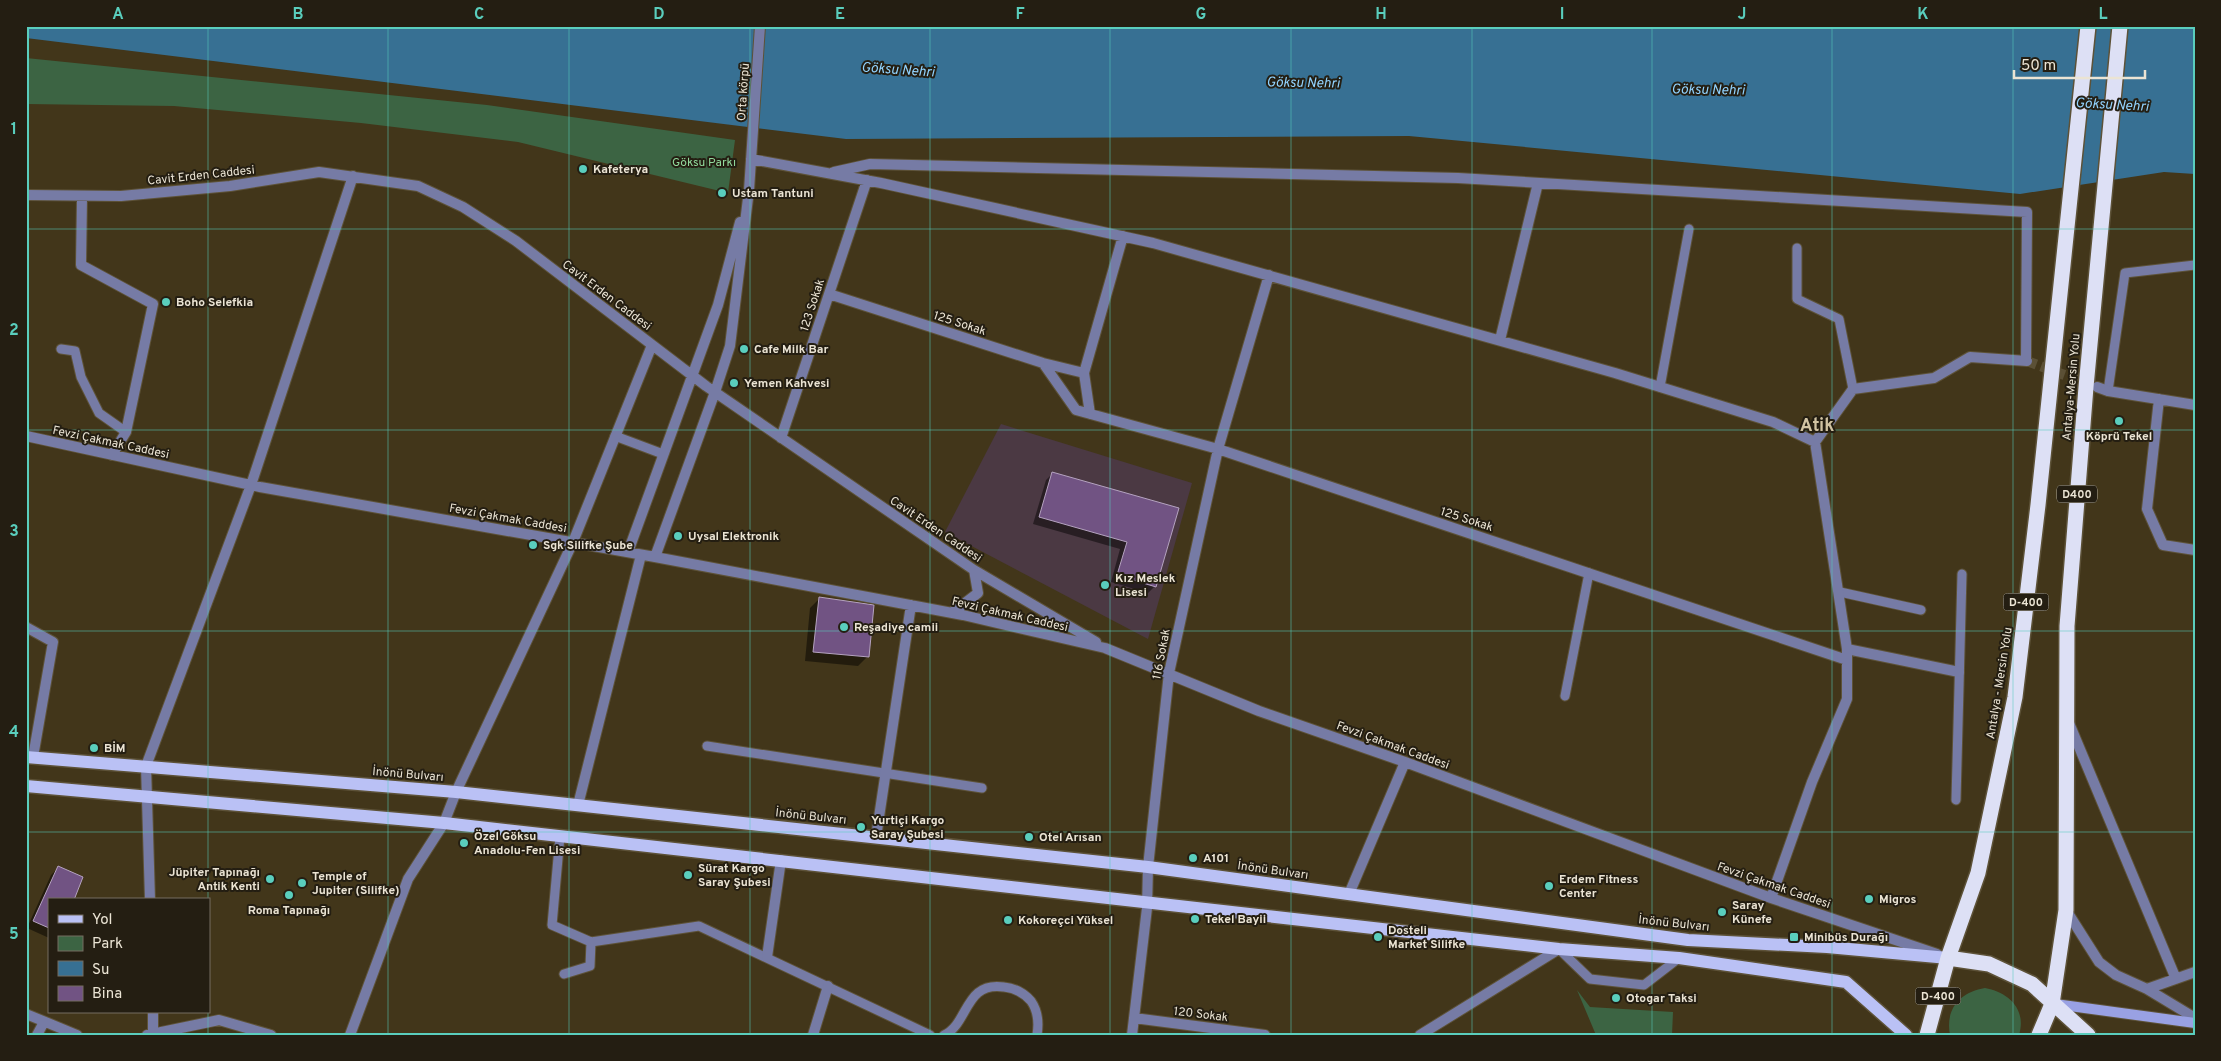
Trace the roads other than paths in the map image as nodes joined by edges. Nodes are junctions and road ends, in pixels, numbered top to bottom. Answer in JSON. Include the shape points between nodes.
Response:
{"nodes":[{"id":1,"x":760,"y":26,"type":"edge"},
{"id":2,"x":2088,"y":26,"type":"edge"},
{"id":3,"x":2120,"y":26,"type":"edge"},
{"id":4,"x":751,"y":159,"type":"junction"},
{"id":5,"x":828,"y":173,"type":"junction"},
{"id":6,"x":354,"y":176,"type":"junction"},
{"id":7,"x":867,"y":180,"type":"junction"},
{"id":8,"x":1538,"y":183,"type":"junction"},
{"id":9,"x":749,"y":190,"type":"junction"},
{"id":10,"x":26,"y":195,"type":"edge"},
{"id":11,"x":82,"y":197,"type":"junction"},
{"id":12,"x":1689,"y":229,"type":"dead end"},
{"id":13,"x":1123,"y":236,"type":"junction"},
{"id":14,"x":1797,"y":248,"type":"dead end"},
{"id":15,"x":2195,"y":265,"type":"edge"},
{"id":16,"x":1269,"y":275,"type":"junction"},
{"id":17,"x":829,"y":294,"type":"junction"},
{"id":18,"x":1500,"y":340,"type":"junction"},
{"id":19,"x":652,"y":345,"type":"junction"},
{"id":20,"x":61,"y":349,"type":"dead end"},
{"id":21,"x":1044,"y":363,"type":"junction"},
{"id":22,"x":1084,"y":373,"type":"junction"},
{"id":23,"x":692,"y":375,"type":"junction"},
{"id":24,"x":1660,"y":386,"type":"junction"},
{"id":25,"x":2097,"y":387,"type":"tunnel mouth"},
{"id":26,"x":1853,"y":389,"type":"junction"},
{"id":27,"x":2108,"y":391,"type":"junction"},
{"id":28,"x":715,"y":392,"type":"junction"},
{"id":29,"x":2160,"y":399,"type":"junction"},
{"id":30,"x":2195,"y":405,"type":"edge"},
{"id":31,"x":1090,"y":414,"type":"junction"},
{"id":32,"x":126,"y":432,"type":"junction"},
{"id":33,"x":26,"y":436,"type":"edge"},
{"id":34,"x":615,"y":436,"type":"junction"},
{"id":35,"x":781,"y":438,"type":"junction"},
{"id":36,"x":1815,"y":442,"type":"junction"},
{"id":37,"x":1218,"y":449,"type":"junction"},
{"id":38,"x":663,"y":454,"type":"junction"},
{"id":39,"x":112,"y":455,"type":"junction"},
{"id":40,"x":251,"y":485,"type":"junction"},
{"id":41,"x":573,"y":542,"type":"junction"},
{"id":42,"x":2195,"y":550,"type":"edge"},
{"id":43,"x":628,"y":552,"type":"junction"},
{"id":44,"x":641,"y":554,"type":"junction"},
{"id":45,"x":655,"y":557,"type":"junction"},
{"id":46,"x":974,"y":570,"type":"junction"},
{"id":47,"x":1589,"y":573,"type":"junction"},
{"id":48,"x":1962,"y":574,"type":"dead end"},
{"id":49,"x":1840,"y":592,"type":"junction"},
{"id":50,"x":911,"y":605,"type":"junction"},
{"id":51,"x":1921,"y":610,"type":"dead end"},
{"id":52,"x":952,"y":613,"type":"junction"},
{"id":53,"x":26,"y":627,"type":"edge"},
{"id":54,"x":1105,"y":648,"type":"junction"},
{"id":55,"x":1847,"y":654,"type":"junction"},
{"id":56,"x":1169,"y":672,"type":"junction"},
{"id":57,"x":1959,"y":672,"type":"junction"},
{"id":58,"x":1565,"y":696,"type":"dead end"},
{"id":59,"x":2066,"y":716,"type":"junction"},
{"id":60,"x":707,"y":746,"type":"dead end"},
{"id":61,"x":30,"y":757,"type":"edge"},
{"id":62,"x":1405,"y":762,"type":"junction"},
{"id":63,"x":146,"y":766,"type":"junction"},
{"id":64,"x":886,"y":773,"type":"junction"},
{"id":65,"x":26,"y":786,"type":"edge"},
{"id":66,"x":982,"y":788,"type":"dead end"},
{"id":67,"x":456,"y":792,"type":"junction"},
{"id":68,"x":148,"y":796,"type":"junction"},
{"id":69,"x":1956,"y":800,"type":"dead end"},
{"id":70,"x":578,"y":805,"type":"junction"},
{"id":71,"x":444,"y":822,"type":"junction"},
{"id":72,"x":560,"y":836,"type":"junction"},
{"id":73,"x":876,"y":837,"type":"junction"},
{"id":74,"x":782,"y":860,"type":"junction"},
{"id":75,"x":1148,"y":867,"type":"junction"},
{"id":76,"x":1349,"y":894,"type":"junction"},
{"id":77,"x":150,"y":898,"type":"edge"},
{"id":78,"x":1771,"y":898,"type":"junction"},
{"id":79,"x":1147,"y":902,"type":"junction"},
{"id":80,"x":2066,"y":910,"type":"junction"},
{"id":81,"x":591,"y":942,"type":"junction"},
{"id":82,"x":1559,"y":949,"type":"junction"},
{"id":83,"x":767,"y":957,"type":"junction"},
{"id":84,"x":1678,"y":958,"type":"junction"},
{"id":85,"x":1948,"y":958,"type":"junction"},
{"id":86,"x":2195,"y":972,"type":"edge"},
{"id":87,"x":564,"y":974,"type":"dead end"},
{"id":88,"x":2176,"y":978,"type":"junction"},
{"id":89,"x":828,"y":986,"type":"junction"},
{"id":90,"x":2147,"y":989,"type":"junction"},
{"id":91,"x":2052,"y":1004,"type":"junction"},
{"id":92,"x":26,"y":1014,"type":"edge"},
{"id":93,"x":153,"y":1014,"type":"edge"},
{"id":94,"x":1134,"y":1018,"type":"junction"},
{"id":95,"x":2195,"y":1018,"type":"edge"},
{"id":96,"x":44,"y":1022,"type":"junction"},
{"id":97,"x":2195,"y":1023,"type":"edge"},
{"id":98,"x":150,"y":1034,"type":"edge"},
{"id":99,"x":37,"y":1035,"type":"edge"},
{"id":100,"x":77,"y":1035,"type":"edge"},
{"id":101,"x":270,"y":1035,"type":"edge"},
{"id":102,"x":350,"y":1035,"type":"edge"},
{"id":103,"x":813,"y":1035,"type":"edge"},
{"id":104,"x":930,"y":1035,"type":"edge"},
{"id":105,"x":944,"y":1035,"type":"edge"},
{"id":106,"x":1037,"y":1035,"type":"edge"},
{"id":107,"x":1132,"y":1035,"type":"edge"},
{"id":108,"x":1265,"y":1035,"type":"edge"},
{"id":109,"x":1420,"y":1035,"type":"edge"},
{"id":110,"x":1906,"y":1035,"type":"edge"},
{"id":111,"x":1927,"y":1035,"type":"edge"},
{"id":112,"x":2039,"y":1035,"type":"edge"},
{"id":113,"x":2088,"y":1035,"type":"edge"}],
"edges":[{"from":1,"to":4,"type":"street","name":"Orta körpü"},
{"from":2,"to":85,"type":"highway","name":"Antalya - Mersin Yolu","number":"D-400","via":[[2015,697],[1978,873]]},
{"from":3,"to":59,"type":"highway","name":"Antalya-Mersin Yolu","number":"D400","via":[[2067,626]]},
{"from":4,"to":5,"type":"street"},
{"from":4,"to":9,"type":"street","name":"Orta körpü"},
{"from":5,"to":7,"type":"street"},
{"from":5,"to":8,"type":"street","via":[[870,164],[1458,178]]},
{"from":6,"to":11,"type":"street","name":"Cavit Erden Caddesi","via":[[319,172],[230,186]]},
{"from":6,"to":19,"type":"street","name":"Cavit Erden Caddesi","via":[[418,186],[463,207],[516,241]]},
{"from":6,"to":40,"type":"street"},
{"from":7,"to":13,"type":"street"},
{"from":7,"to":17,"type":"street","name":"123 Sokak"},
{"from":8,"to":18,"type":"street"},
{"from":8,"to":26,"type":"street","via":[[2027,212],[2026,361],[1970,357],[1934,378]]},
{"from":9,"to":23,"type":"street","via":[[718,305]]},
{"from":9,"to":28,"type":"street","via":[[730,346]]},
{"from":10,"to":11,"type":"street","name":"Cavit Erden Caddesi"},
{"from":11,"to":32,"type":"street","via":[[81,265],[153,304]]},
{"from":12,"to":24,"type":"lane"},
{"from":13,"to":16,"type":"street"},
{"from":13,"to":22,"type":"street"},
{"from":14,"to":26,"type":"lane","via":[[1797,298],[1839,319]]},
{"from":15,"to":27,"type":"lane","via":[[2124,273]]},
{"from":16,"to":18,"type":"street"},
{"from":16,"to":37,"type":"street","name":"116 Sokak"},
{"from":17,"to":21,"type":"street","name":"125 Sokak"},
{"from":17,"to":35,"type":"street","name":"123 Sokak"},
{"from":18,"to":24,"type":"street"},
{"from":19,"to":23,"type":"street","name":"Cavit Erden Caddesi"},
{"from":19,"to":34,"type":"street"},
{"from":20,"to":32,"type":"lane","via":[[75,351],[81,377],[99,412]]},
{"from":21,"to":22,"type":"street","name":"125 Sokak"},
{"from":21,"to":31,"type":"street","name":"125 Sokak","via":[[1076,410]]},
{"from":22,"to":31,"type":"street"},
{"from":23,"to":28,"type":"street","name":"Cavit Erden Caddesi"},
{"from":23,"to":38,"type":"street"},
{"from":24,"to":36,"type":"street","via":[[1773,422]]},
{"from":25,"to":27,"type":"street"},
{"from":26,"to":36,"type":"street"},
{"from":27,"to":29,"type":"street"},
{"from":28,"to":35,"type":"street","name":"Cavit Erden Caddesi"},
{"from":28,"to":45,"type":"street"},
{"from":29,"to":30,"type":"street"},
{"from":29,"to":42,"type":"street","via":[[2147,508],[2163,545]]},
{"from":31,"to":37,"type":"street","name":"125 Sokak"},
{"from":32,"to":39,"type":"street"},
{"from":33,"to":39,"type":"street","name":"Fevzi Çakmak Caddesi"},
{"from":34,"to":38,"type":"lane"},
{"from":34,"to":41,"type":"street"},
{"from":35,"to":46,"type":"street","name":"Cavit Erden Caddesi"},
{"from":36,"to":49,"type":"street"},
{"from":37,"to":47,"type":"street","name":"125 Sokak"},
{"from":37,"to":56,"type":"street","name":"116 Sokak"},
{"from":38,"to":43,"type":"street"},
{"from":39,"to":40,"type":"street","name":"Fevzi Çakmak Caddesi"},
{"from":40,"to":41,"type":"street","name":"Fevzi Çakmak Caddesi"},
{"from":40,"to":63,"type":"street"},
{"from":41,"to":43,"type":"street","name":"Fevzi Çakmak Caddesi"},
{"from":41,"to":67,"type":"street"},
{"from":43,"to":44,"type":"street","name":"Fevzi Çakmak Caddesi"},
{"from":44,"to":45,"type":"street","name":"Fevzi Çakmak Caddesi"},
{"from":44,"to":70,"type":"street"},
{"from":45,"to":50,"type":"street","name":"Fevzi Çakmak Caddesi"},
{"from":46,"to":52,"type":"street","via":[[978,594]]},
{"from":46,"to":54,"type":"street","name":"Cavit Erden Caddesi"},
{"from":47,"to":55,"type":"street","name":"125 Sokak"},
{"from":47,"to":58,"type":"lane"},
{"from":48,"to":57,"type":"lane"},
{"from":49,"to":51,"type":"lane"},
{"from":49,"to":55,"type":"street"},
{"from":50,"to":52,"type":"street","name":"Fevzi Çakmak Caddesi"},
{"from":50,"to":64,"type":"street"},
{"from":52,"to":54,"type":"street","name":"Fevzi Çakmak Caddesi"},
{"from":53,"to":61,"type":"street","via":[[53,642]]},
{"from":54,"to":56,"type":"street","name":"Fevzi Çakmak Caddesi"},
{"from":55,"to":57,"type":"street","name":"125 Sokak"},
{"from":55,"to":78,"type":"street","via":[[1846,699],[1812,782]]},
{"from":56,"to":62,"type":"street","name":"Fevzi Çakmak Caddesi","via":[[1259,711]]},
{"from":56,"to":75,"type":"street","name":"116 Sokak"},
{"from":57,"to":69,"type":"lane"},
{"from":59,"to":80,"type":"highway","name":"Antalya-Mersin Yolu","number":"D400"},
{"from":59,"to":88,"type":"street"},
{"from":60,"to":64,"type":"lane"},
{"from":61,"to":63,"type":"main road","name":"İnönü Bulvarı"},
{"from":62,"to":76,"type":"street"},
{"from":62,"to":78,"type":"street","name":"Fevzi Çakmak Caddesi"},
{"from":63,"to":67,"type":"main road","name":"İnönü Bulvarı"},
{"from":63,"to":68,"type":"street"},
{"from":64,"to":66,"type":"lane"},
{"from":64,"to":73,"type":"street"},
{"from":65,"to":68,"type":"main road"},
{"from":67,"to":70,"type":"main road","name":"İnönü Bulvarı"},
{"from":67,"to":71,"type":"street"},
{"from":68,"to":71,"type":"main road"},
{"from":68,"to":77,"type":"street"},
{"from":70,"to":73,"type":"main road","name":"İnönü Bulvarı"},
{"from":71,"to":72,"type":"main road"},
{"from":71,"to":102,"type":"street","via":[[408,880]]},
{"from":72,"to":74,"type":"main road"},
{"from":72,"to":81,"type":"lane","via":[[552,925]]},
{"from":73,"to":75,"type":"main road","name":"İnönü Bulvarı"},
{"from":74,"to":79,"type":"main road"},
{"from":74,"to":83,"type":"street"},
{"from":75,"to":76,"type":"main road","name":"İnönü Bulvarı"},
{"from":75,"to":79,"type":"street","name":"116 Sokak"},
{"from":76,"to":85,"type":"main road","name":"İnönü Bulvarı","via":[[1688,940],[1827,947]]},
{"from":78,"to":85,"type":"street","name":"Fevzi Çakmak Caddesi"},
{"from":79,"to":82,"type":"main road"},
{"from":79,"to":94,"type":"street","name":"116 Sokak"},
{"from":80,"to":90,"type":"street","via":[[2099,962],[2116,975]]},
{"from":80,"to":91,"type":"highway"},
{"from":81,"to":83,"type":"lane","via":[[699,926]]},
{"from":81,"to":87,"type":"lane","via":[[590,966]]},
{"from":82,"to":84,"type":"main road"},
{"from":82,"to":84,"type":"lane","via":[[1590,979],[1644,985]]},
{"from":82,"to":109,"type":"street"},
{"from":83,"to":89,"type":"lane"},
{"from":84,"to":110,"type":"main road","via":[[1846,982]]},
{"from":85,"to":91,"type":"highway","via":[[1989,964],[2013,974],[2032,984]]},
{"from":85,"to":111,"type":"highway","name":"Antalya - Mersin Yolu","number":"D-400"},
{"from":86,"to":88,"type":"street"},
{"from":88,"to":90,"type":"street"},
{"from":89,"to":103,"type":"street"},
{"from":89,"to":104,"type":"lane"},
{"from":90,"to":95,"type":"street"},
{"from":91,"to":97,"type":"street"},
{"from":91,"to":112,"type":"highway"},
{"from":91,"to":113,"type":"highway"},
{"from":92,"to":96,"type":"street"},
{"from":93,"to":98,"type":"street"},
{"from":94,"to":107,"type":"street","name":"116 Sokak"},
{"from":94,"to":108,"type":"street","name":"120 Sokak"},
{"from":96,"to":99,"type":"street"},
{"from":96,"to":100,"type":"street"},
{"from":98,"to":101,"type":"street","via":[[219,1020]]},
{"from":105,"to":106,"type":"lane","via":[[955,1025],[976,994],[999,986],[1022,993],[1031,1002],[1037,1013]]}]}
